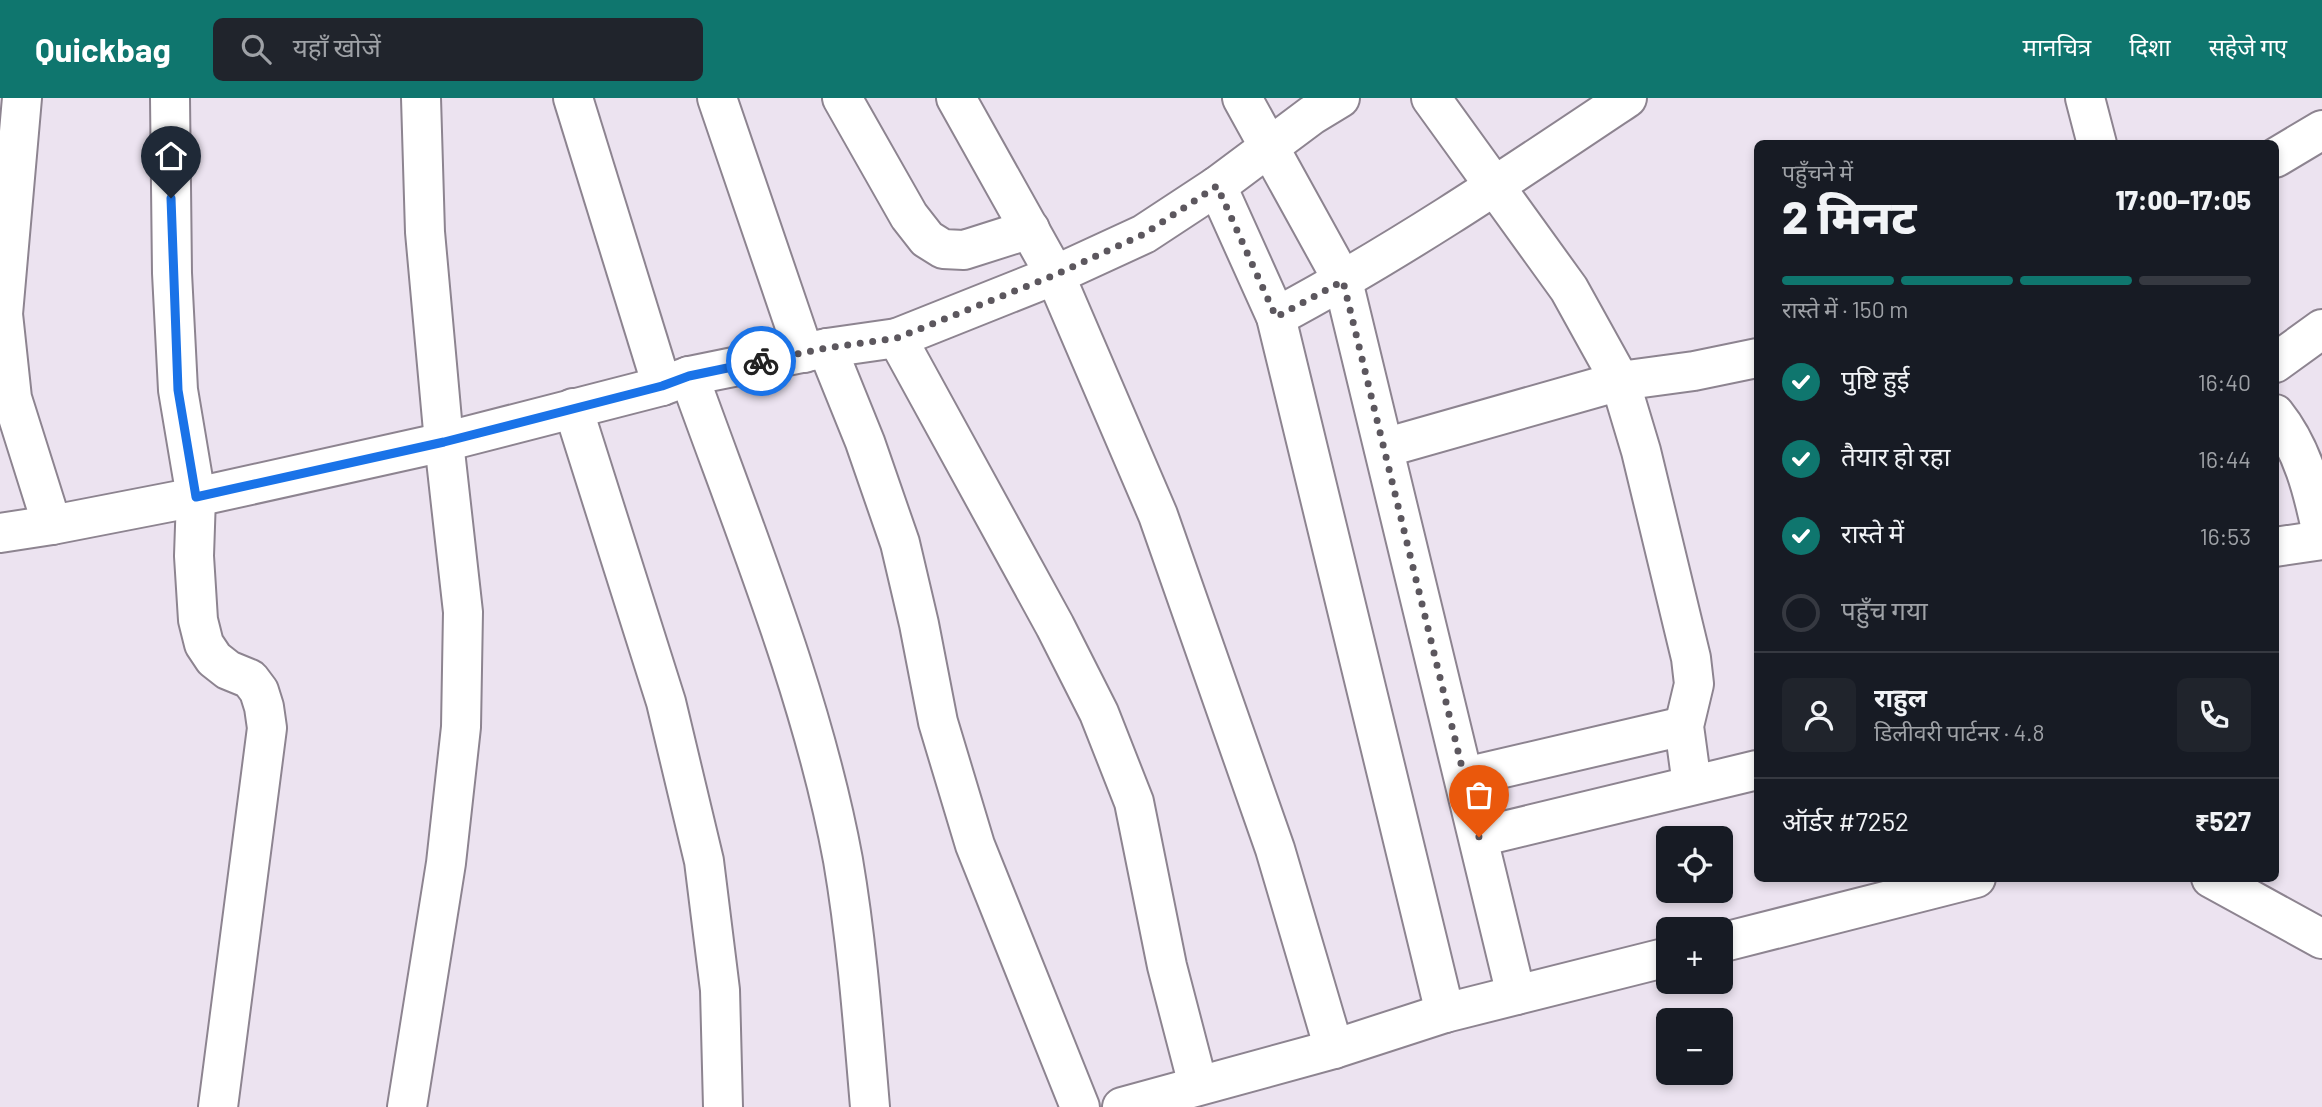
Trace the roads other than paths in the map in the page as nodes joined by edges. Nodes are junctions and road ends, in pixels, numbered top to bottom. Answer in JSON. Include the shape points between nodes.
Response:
{"nodes":[{"id":1,"x":22,"y":98,"type":"edge"},
{"id":2,"x":170,"y":98,"type":"edge"},
{"id":3,"x":421,"y":98,"type":"edge"},
{"id":4,"x":573,"y":98,"type":"edge"},
{"id":5,"x":717,"y":98,"type":"edge"},
{"id":6,"x":842,"y":98,"type":"edge"},
{"id":7,"x":956,"y":98,"type":"edge"},
{"id":8,"x":1242,"y":98,"type":"edge"},
{"id":9,"x":1340,"y":98,"type":"edge"},
{"id":10,"x":1431,"y":98,"type":"edge"},
{"id":11,"x":1627,"y":98,"type":"edge"},
{"id":12,"x":2085,"y":98,"type":"edge"},
{"id":13,"x":2322,"y":130,"type":"edge"},
{"id":14,"x":2096,"y":140,"type":"edge"},
{"id":15,"x":1270,"y":146,"type":"junction"},
{"id":16,"x":2279,"y":156,"type":"edge"},
{"id":17,"x":1217,"y":186,"type":"junction"},
{"id":18,"x":1495,"y":186,"type":"junction"},
{"id":19,"x":1030,"y":229,"type":"junction"},
{"id":20,"x":1055,"y":275,"type":"junction"},
{"id":21,"x":1343,"y":281,"type":"junction"},
{"id":22,"x":1276,"y":317,"type":"junction"},
{"id":23,"x":2322,"y":329,"type":"edge"},
{"id":24,"x":897,"y":338,"type":"junction"},
{"id":25,"x":815,"y":350,"type":"junction"},
{"id":26,"x":1754,"y":359,"type":"edge"},
{"id":27,"x":2279,"y":360,"type":"edge"},
{"id":28,"x":676,"y":381,"type":"junction"},
{"id":29,"x":1619,"y":381,"type":"junction"},
{"id":30,"x":573,"y":408,"type":"junction"},
{"id":31,"x":2279,"y":420,"type":"edge"},
{"id":32,"x":444,"y":442,"type":"junction"},
{"id":33,"x":1384,"y":448,"type":"junction"},
{"id":34,"x":196,"y":497,"type":"junction"},
{"id":35,"x":51,"y":525,"type":"junction"},
{"id":36,"x":0,"y":533,"type":"edge"},
{"id":37,"x":2322,"y":534,"type":"edge"},
{"id":38,"x":2322,"y":540,"type":"edge"},
{"id":39,"x":2279,"y":546,"type":"edge"},
{"id":40,"x":1684,"y":726,"type":"junction"},
{"id":41,"x":1754,"y":771,"type":"edge"},
{"id":42,"x":1465,"y":777,"type":"junction"},
{"id":43,"x":1692,"y":785,"type":"junction"},
{"id":44,"x":1479,"y":837,"type":"junction"},
{"id":45,"x":1960,"y":882,"type":"edge"},
{"id":46,"x":2218,"y":882,"type":"edge"},
{"id":47,"x":2322,"y":939,"type":"edge"},
{"id":48,"x":1733,"y":940,"type":"edge"},
{"id":49,"x":1656,"y":960,"type":"edge"},
{"id":50,"x":1516,"y":995,"type":"junction"},
{"id":51,"x":1445,"y":1013,"type":"junction"},
{"id":52,"x":1334,"y":1049,"type":"junction"},
{"id":53,"x":1198,"y":1085,"type":"junction"},
{"id":54,"x":218,"y":1107,"type":"edge"},
{"id":55,"x":407,"y":1107,"type":"edge"},
{"id":56,"x":723,"y":1107,"type":"edge"},
{"id":57,"x":870,"y":1107,"type":"edge"},
{"id":58,"x":1080,"y":1107,"type":"edge"},
{"id":59,"x":1122,"y":1107,"type":"edge"}],
"edges":[{"from":1,"to":35,"type":"street","via":[[3,314],[12,398]]},
{"from":2,"to":34,"type":"street","via":[[178,390]]},
{"from":3,"to":32,"type":"street","via":[[425,232]]},
{"from":4,"to":28,"type":"street"},
{"from":5,"to":25,"type":"street"},
{"from":6,"to":19,"type":"street","via":[[909,216],[927,239],[943,248],[964,250]]},
{"from":7,"to":19,"type":"street"},
{"from":8,"to":15,"type":"street"},
{"from":9,"to":15,"type":"street"},
{"from":10,"to":18,"type":"street"},
{"from":11,"to":18,"type":"street"},
{"from":12,"to":14,"type":"street"},
{"from":13,"to":16,"type":"street"},
{"from":15,"to":17,"type":"street"},
{"from":15,"to":21,"type":"street"},
{"from":17,"to":20,"type":"street","via":[[1144,234]]},
{"from":17,"to":22,"type":"street"},
{"from":18,"to":21,"type":"street"},
{"from":18,"to":29,"type":"street","via":[[1569,289]]},
{"from":19,"to":20,"type":"street"},
{"from":20,"to":24,"type":"street"},
{"from":20,"to":52,"type":"street","via":[[1158,515],[1275,849]]},
{"from":21,"to":22,"type":"street"},
{"from":21,"to":33,"type":"street"},
{"from":22,"to":51,"type":"street"},
{"from":23,"to":27,"type":"street"},
{"from":24,"to":25,"type":"street"},
{"from":24,"to":53,"type":"street","via":[[1055,626],[1124,776],[1134,802],[1167,966]]},
{"from":25,"to":28,"type":"street"},
{"from":25,"to":58,"type":"street","via":[[865,442],[900,543],[938,722],[975,845]]},
{"from":26,"to":29,"type":"street"},
{"from":28,"to":30,"type":"street"},
{"from":28,"to":57,"type":"street","via":[[808,718],[842,858],[858,958]]},
{"from":29,"to":33,"type":"street"},
{"from":29,"to":40,"type":"street","via":[[1641,451],[1691,658],[1694,684]]},
{"from":30,"to":32,"type":"street"},
{"from":30,"to":56,"type":"street","via":[[666,702],[704,860],[720,990]]},
{"from":31,"to":37,"type":"street","via":[[2312,486]]},
{"from":32,"to":34,"type":"street"},
{"from":32,"to":55,"type":"street","via":[[463,612],[461,727],[446,863]]},
{"from":33,"to":42,"type":"street"},
{"from":34,"to":35,"type":"street"},
{"from":34,"to":54,"type":"street","via":[[194,556],[204,645],[228,670],[250,679],[259,691],[267,728]]},
{"from":35,"to":36,"type":"street"},
{"from":38,"to":39,"type":"street"},
{"from":40,"to":42,"type":"street"},
{"from":40,"to":43,"type":"street"},
{"from":41,"to":43,"type":"street"},
{"from":42,"to":44,"type":"street"},
{"from":43,"to":44,"type":"street"},
{"from":44,"to":50,"type":"street"},
{"from":45,"to":48,"type":"street"},
{"from":46,"to":47,"type":"street"},
{"from":49,"to":50,"type":"street"},
{"from":50,"to":51,"type":"street"},
{"from":51,"to":52,"type":"street"},
{"from":52,"to":53,"type":"street"},
{"from":53,"to":59,"type":"street"}]}
